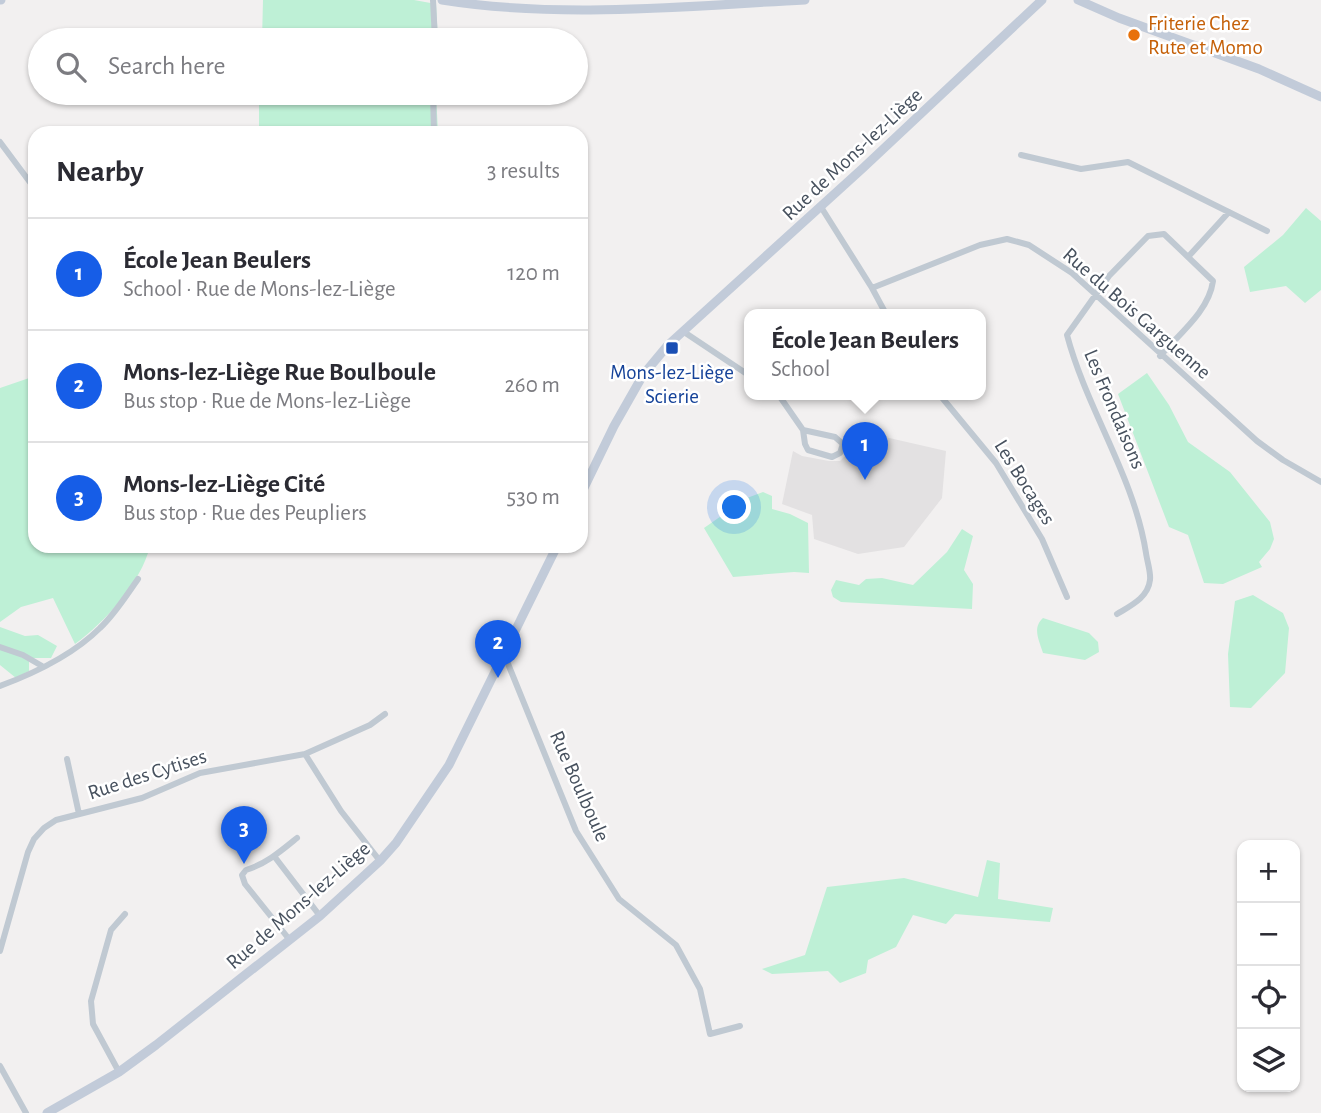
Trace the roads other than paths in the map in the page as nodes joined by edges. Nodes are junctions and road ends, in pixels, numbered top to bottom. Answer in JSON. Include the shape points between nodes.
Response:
{"nodes":[{"id":1,"x":433,"y":0,"type":"edge"},
{"id":2,"x":442,"y":0,"type":"edge"},
{"id":3,"x":805,"y":0,"type":"edge"},
{"id":4,"x":1042,"y":0,"type":"edge"},
{"id":5,"x":1078,"y":0,"type":"edge"},
{"id":6,"x":434,"y":28,"type":"edge"},
{"id":7,"x":1321,"y":97,"type":"edge"},
{"id":8,"x":434,"y":105,"type":"edge"},
{"id":9,"x":435,"y":126,"type":"edge"},
{"id":10,"x":0,"y":142,"type":"edge"},
{"id":11,"x":1021,"y":155,"type":"dead end"},
{"id":12,"x":28,"y":180,"type":"edge"},
{"id":13,"x":821,"y":207,"type":"junction"},
{"id":14,"x":1229,"y":212,"type":"junction"},
{"id":15,"x":1267,"y":231,"type":"dead end"},
{"id":16,"x":1188,"y":257,"type":"junction"},
{"id":17,"x":872,"y":288,"type":"junction"},
{"id":18,"x":1094,"y":295,"type":"junction"},
{"id":19,"x":883,"y":309,"type":"edge"},
{"id":20,"x":684,"y":331,"type":"junction"},
{"id":21,"x":1160,"y":356,"type":"junction"},
{"id":22,"x":744,"y":372,"type":"edge"},
{"id":23,"x":782,"y":400,"type":"edge"},
{"id":24,"x":944,"y":400,"type":"edge"},
{"id":25,"x":803,"y":430,"type":"junction"},
{"id":26,"x":588,"y":480,"type":"edge"},
{"id":27,"x":1321,"y":482,"type":"edge"},
{"id":28,"x":554,"y":553,"type":"edge"},
{"id":29,"x":138,"y":579,"type":"dead end"},
{"id":30,"x":1067,"y":597,"type":"dead end"},
{"id":31,"x":1117,"y":614,"type":"dead end"},
{"id":32,"x":0,"y":647,"type":"edge"},
{"id":33,"x":504,"y":654,"type":"junction"},
{"id":34,"x":42,"y":666,"type":"junction"},
{"id":35,"x":0,"y":686,"type":"edge"},
{"id":36,"x":385,"y":714,"type":"dead end"},
{"id":37,"x":305,"y":754,"type":"junction"},
{"id":38,"x":67,"y":759,"type":"dead end"},
{"id":39,"x":79,"y":814,"type":"junction"},
{"id":40,"x":297,"y":838,"type":"dead end"},
{"id":41,"x":274,"y":856,"type":"junction"},
{"id":42,"x":380,"y":861,"type":"junction"},
{"id":43,"x":125,"y":914,"type":"dead end"},
{"id":44,"x":320,"y":916,"type":"junction"},
{"id":45,"x":289,"y":939,"type":"junction"},
{"id":46,"x":0,"y":951,"type":"edge"},
{"id":47,"x":740,"y":1026,"type":"dead end"},
{"id":48,"x":0,"y":1066,"type":"edge"},
{"id":49,"x":119,"y":1072,"type":"junction"},
{"id":50,"x":26,"y":1113,"type":"edge"},
{"id":51,"x":47,"y":1113,"type":"edge"}],
"edges":[{"from":1,"to":6,"type":"street"},
{"from":2,"to":3,"type":"street","via":[[483,7],[584,10]]},
{"from":4,"to":13,"type":"street","name":"Rue de Mons-lez-Liège"},
{"from":5,"to":7,"type":"street"},
{"from":8,"to":9,"type":"street"},
{"from":10,"to":12,"type":"street"},
{"from":11,"to":14,"type":"street","via":[[1081,169],[1128,162]]},
{"from":13,"to":17,"type":"street"},
{"from":13,"to":20,"type":"street","name":"Rue de Mons-lez-Liège"},
{"from":14,"to":15,"type":"street"},
{"from":14,"to":16,"type":"street"},
{"from":16,"to":18,"type":"street","name":"Les Frondaisons","via":[[1164,234],[1148,236]]},
{"from":16,"to":21,"type":"street","name":"Les Frondaisons","via":[[1213,281],[1211,295]]},
{"from":17,"to":18,"type":"street","name":"Rue du Bois Garguenne","via":[[980,245],[1007,239],[1029,245]]},
{"from":17,"to":19,"type":"street"},
{"from":18,"to":21,"type":"street","name":"Rue du Bois Garguenne"},
{"from":18,"to":31,"type":"street","name":"Les Frondaisons","via":[[1067,335],[1083,385],[1129,490],[1150,581],[1142,599]]},
{"from":20,"to":22,"type":"street"},
{"from":20,"to":26,"type":"street","name":"Rue de Mons-lez-Liège","via":[[643,375]]},
{"from":21,"to":27,"type":"street","name":"Rue du Bois Garguenne","via":[[1256,441]]},
{"from":23,"to":25,"type":"street"},
{"from":24,"to":30,"type":"street","name":"Les Bocages","via":[[996,463],[1042,539]]},
{"from":25,"to":25,"type":"street","via":[[838,438],[843,444],[841,453],[832,457],[811,452]]},
{"from":28,"to":33,"type":"street","name":"Rue de Mons-lez-Liège"},
{"from":29,"to":34,"type":"street","via":[[100,628]]},
{"from":32,"to":34,"type":"street"},
{"from":33,"to":42,"type":"street","name":"Rue de Mons-lez-Liège","via":[[449,765]]},
{"from":33,"to":47,"type":"street","name":"Rue Boulboule","via":[[576,831],[620,899],[676,945],[700,989],[710,1034]]},
{"from":34,"to":35,"type":"street"},
{"from":36,"to":37,"type":"street","name":"Rue des Cytises"},
{"from":37,"to":39,"type":"street","name":"Rue des Cytises","via":[[200,773],[142,798]]},
{"from":37,"to":42,"type":"street"},
{"from":38,"to":39,"type":"street"},
{"from":39,"to":46,"type":"street","name":"Rue des Cytises","via":[[56,820],[34,839]]},
{"from":40,"to":41,"type":"street"},
{"from":41,"to":44,"type":"street"},
{"from":41,"to":45,"type":"street","via":[[242,875]]},
{"from":42,"to":44,"type":"street","name":"Rue de Mons-lez-Liège"},
{"from":43,"to":49,"type":"street","via":[[111,930],[91,1001],[93,1024]]},
{"from":44,"to":45,"type":"street","name":"Rue de Mons-lez-Liège"},
{"from":45,"to":49,"type":"street","name":"Rue de Mons-lez-Liège"},
{"from":48,"to":50,"type":"street"},
{"from":49,"to":51,"type":"street","name":"Rue de Mons-lez-Liège"}]}
